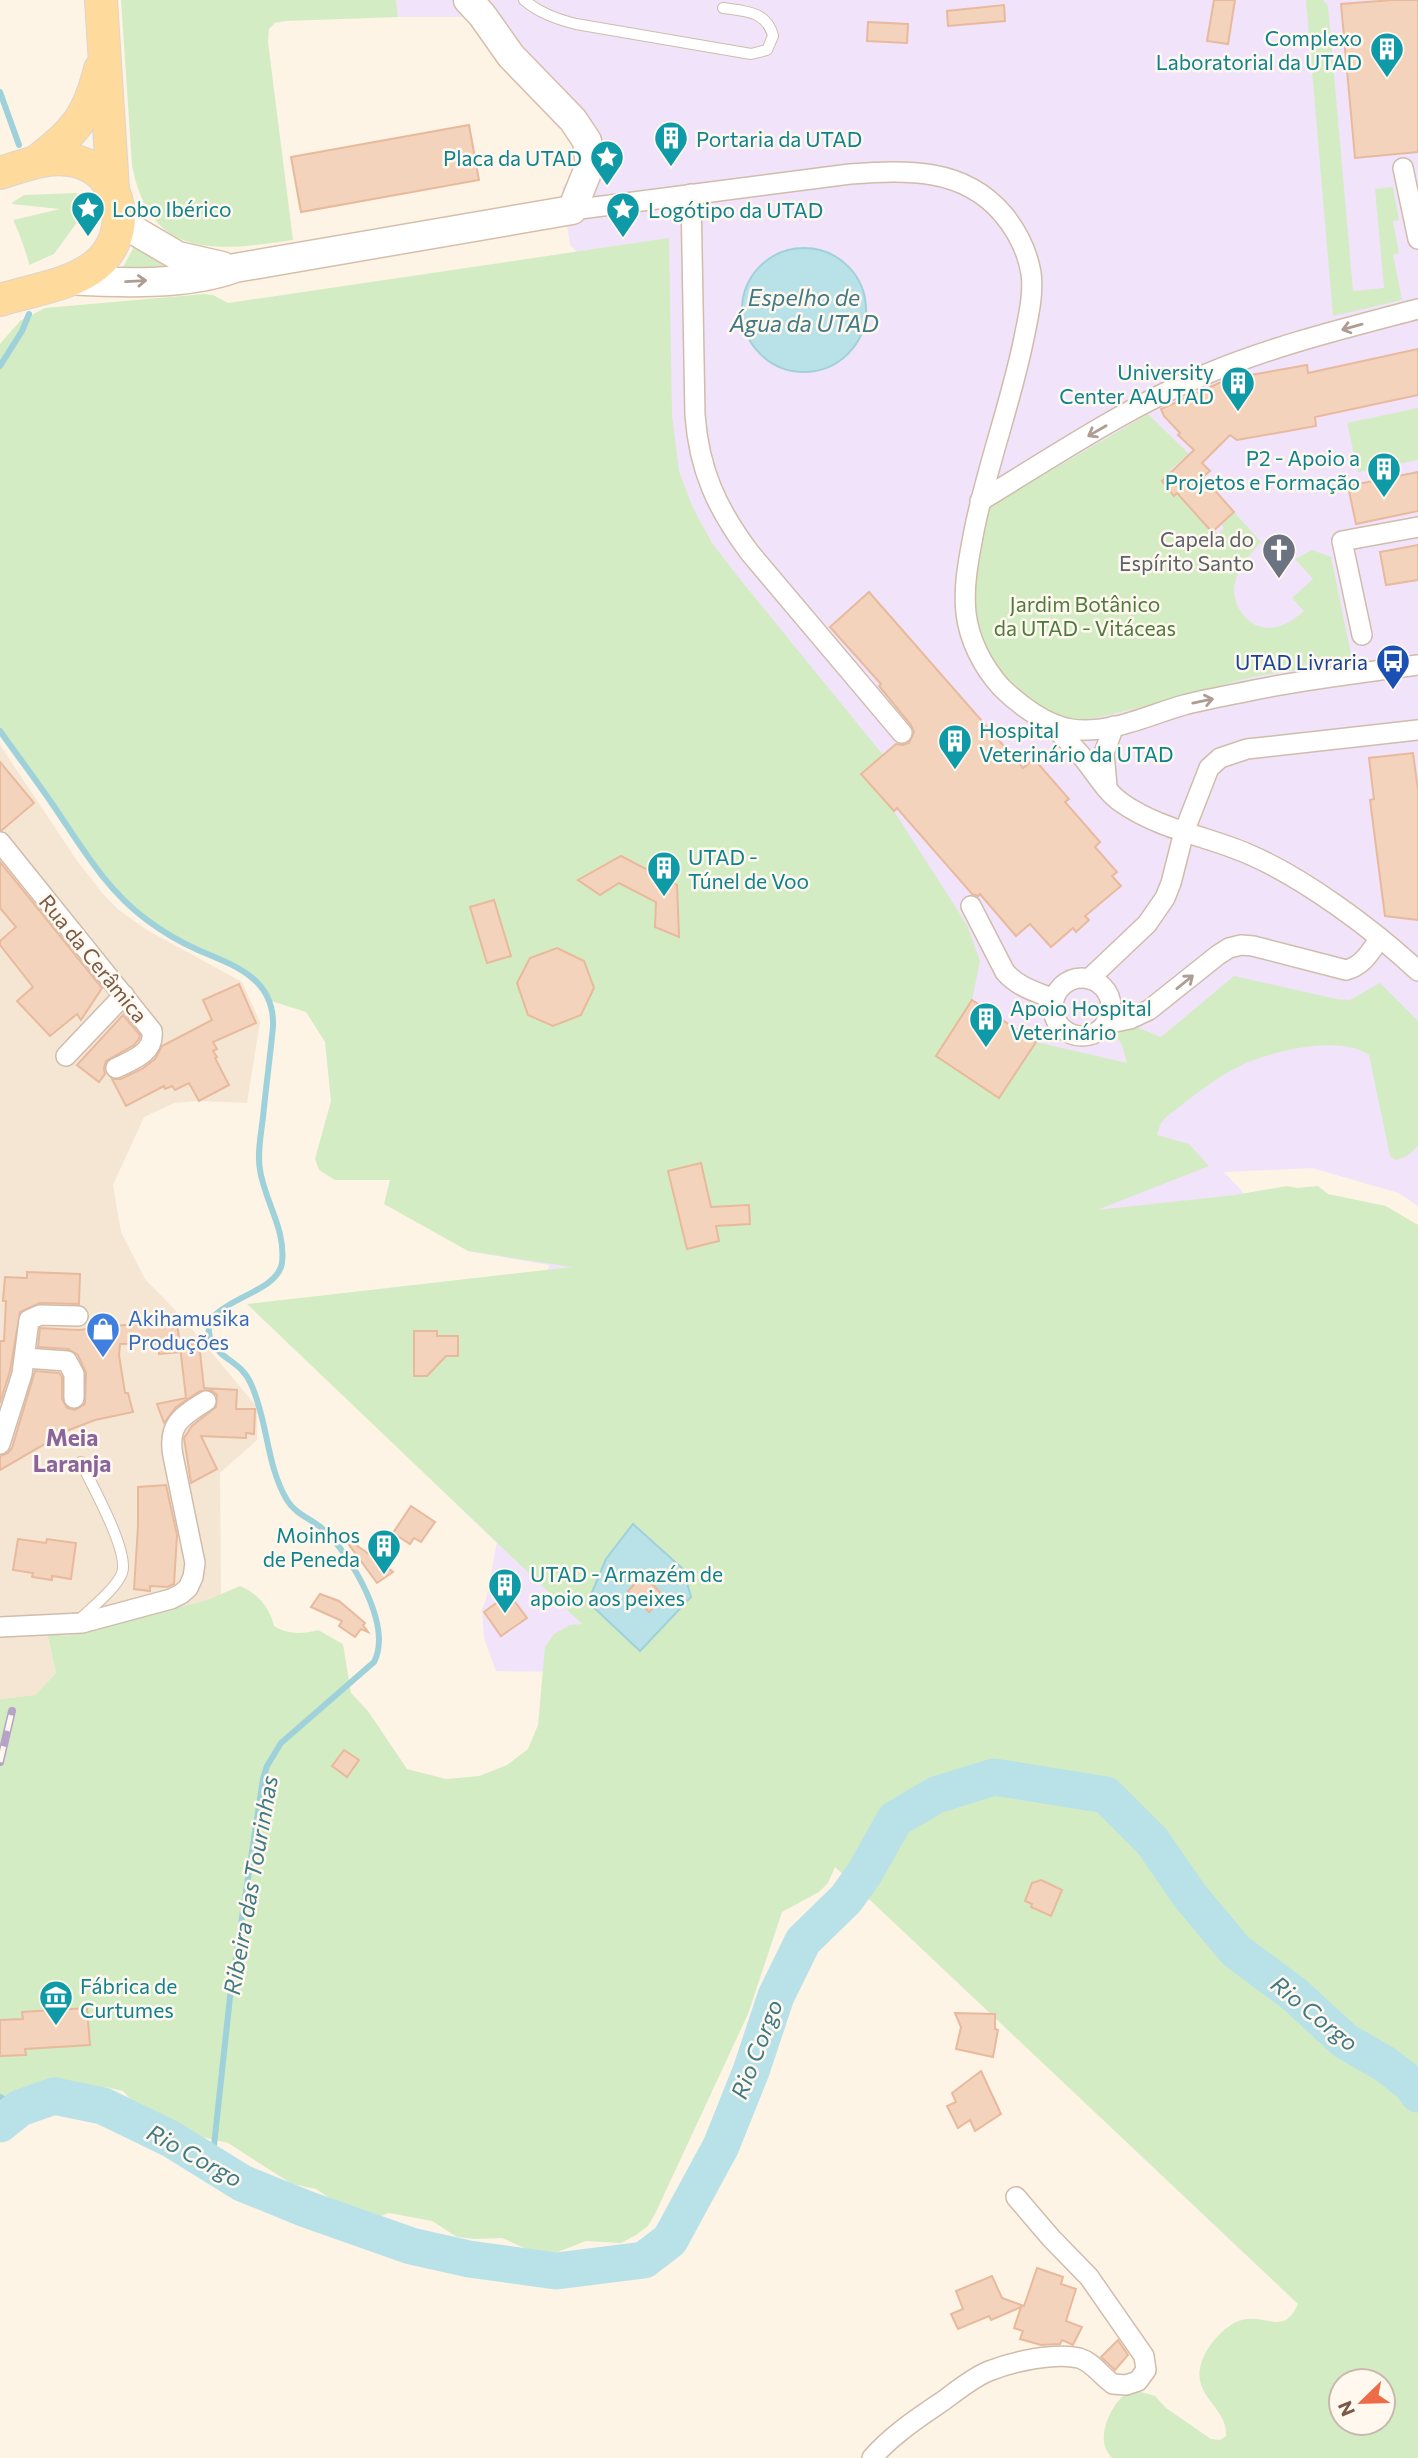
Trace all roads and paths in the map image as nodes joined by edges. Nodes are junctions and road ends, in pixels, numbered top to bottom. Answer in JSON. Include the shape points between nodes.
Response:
{"nodes":[{"id":1,"x":101,"y":0,"type":"edge"},
{"id":2,"x":468,"y":0,"type":"edge"},
{"id":3,"x":524,"y":0,"type":"edge"},
{"id":4,"x":723,"y":8,"type":"dead end"},
{"id":5,"x":105,"y":47,"type":"junction"},
{"id":6,"x":37,"y":161,"type":"junction"},
{"id":7,"x":1403,"y":168,"type":"dead end"},
{"id":8,"x":0,"y":173,"type":"edge"},
{"id":9,"x":113,"y":189,"type":"junction"},
{"id":10,"x":691,"y":194,"type":"junction"},
{"id":11,"x":572,"y":210,"type":"junction"},
{"id":12,"x":120,"y":222,"type":"junction"},
{"id":13,"x":1418,"y":239,"type":"edge"},
{"id":14,"x":235,"y":268,"type":"junction"},
{"id":15,"x":67,"y":280,"type":"junction"},
{"id":16,"x":6,"y":302,"type":"edge"},
{"id":17,"x":1418,"y":309,"type":"edge"},
{"id":18,"x":981,"y":500,"type":"junction"},
{"id":19,"x":1418,"y":527,"type":"edge"},
{"id":20,"x":1362,"y":635,"type":"dead end"},
{"id":21,"x":1418,"y":665,"type":"edge"},
{"id":22,"x":1044,"y":718,"type":"junction"},
{"id":23,"x":1114,"y":726,"type":"junction"},
{"id":24,"x":1418,"y":730,"type":"edge"},
{"id":25,"x":902,"y":733,"type":"dead end"},
{"id":26,"x":1107,"y":789,"type":"junction"},
{"id":27,"x":1184,"y":832,"type":"junction"},
{"id":28,"x":0,"y":842,"type":"edge"},
{"id":29,"x":971,"y":906,"type":"dead end"},
{"id":30,"x":1380,"y":938,"type":"junction"},
{"id":31,"x":1418,"y":971,"type":"edge"},
{"id":32,"x":1089,"y":979,"type":"junction"},
{"id":33,"x":124,"y":995,"type":"junction"},
{"id":34,"x":1054,"y":999,"type":"junction"},
{"id":35,"x":1105,"y":1024,"type":"junction"},
{"id":36,"x":66,"y":1056,"type":"dead end"},
{"id":37,"x":116,"y":1068,"type":"dead end"},
{"id":38,"x":78,"y":1316,"type":"dead end"},
{"id":39,"x":25,"y":1358,"type":"junction"},
{"id":40,"x":74,"y":1398,"type":"dead end"},
{"id":41,"x":206,"y":1401,"type":"dead end"},
{"id":42,"x":0,"y":1444,"type":"edge"},
{"id":43,"x":81,"y":1462,"type":"dead end"},
{"id":44,"x":76,"y":1624,"type":"junction"},
{"id":45,"x":0,"y":1627,"type":"edge"},
{"id":46,"x":1016,"y":2197,"type":"dead end"},
{"id":47,"x":872,"y":2458,"type":"edge"}],
"edges":[{"from":1,"to":5,"type":"main road"},
{"from":2,"to":11,"type":"street","via":[[587,141],[590,164]]},
{"from":3,"to":4,"type":"lane","via":[[545,14],[576,24],[751,54],[767,50],[773,36],[767,22],[758,14]]},
{"from":5,"to":6,"type":"main road","via":[[97,83],[80,120],[64,141]]},
{"from":5,"to":9,"type":"main road"},
{"from":6,"to":8,"type":"main road"},
{"from":6,"to":9,"type":"main road","via":[[79,162],[102,174]]},
{"from":7,"to":13,"type":"street"},
{"from":9,"to":12,"type":"main road"},
{"from":10,"to":11,"type":"street"},
{"from":10,"to":18,"type":"street","via":[[850,174],[929,173],[953,178],[998,208],[1017,230],[1032,276],[1019,361]]},
{"from":10,"to":25,"type":"street","via":[[695,415],[705,477],[750,553]]},
{"from":11,"to":14,"type":"street"},
{"from":12,"to":14,"type":"street","via":[[178,256]]},
{"from":12,"to":15,"type":"main road","via":[[104,257]]},
{"from":15,"to":14,"type":"street","one_way":true,"via":[[200,277]]},
{"from":15,"to":16,"type":"main road"},
{"from":17,"to":18,"type":"street","one_way":true,"via":[[1204,374],[1142,405]]},
{"from":18,"to":22,"type":"street","via":[[966,583],[970,631],[998,683]]},
{"from":19,"to":20,"type":"street","via":[[1342,541]]},
{"from":23,"to":21,"type":"street","one_way":true,"via":[[1254,690]]},
{"from":22,"to":23,"type":"street","via":[[1079,730]]},
{"from":22,"to":26,"type":"street"},
{"from":23,"to":26,"type":"street","via":[[1104,753]]},
{"from":24,"to":27,"type":"street","via":[[1228,754],[1209,768]]},
{"from":26,"to":27,"type":"street","via":[[1129,807]]},
{"from":27,"to":30,"type":"street","via":[[1272,866]]},
{"from":27,"to":32,"type":"street","via":[[1171,883],[1157,912]]},
{"from":28,"to":33,"type":"street","name":"Rua da Cerâmica"},
{"from":29,"to":34,"type":"street","via":[[1012,980]]},
{"from":30,"to":31,"type":"street"},
{"from":35,"to":30,"type":"street","one_way":true,"via":[[1149,1010],[1229,948],[1253,946],[1346,970],[1364,961]]},
{"from":32,"to":34,"type":"street","via":[[1065,983]]},
{"from":32,"to":35,"type":"street","via":[[1100,984],[1110,998]]},
{"from":33,"to":36,"type":"street"},
{"from":33,"to":37,"type":"street","name":"Rua da Cerâmica","via":[[150,1027],[153,1040],[146,1052]]},
{"from":34,"to":35,"type":"street","via":[[1056,1019],[1070,1032],[1088,1035]]},
{"from":38,"to":39,"type":"street","via":[[31,1318]]},
{"from":39,"to":40,"type":"street","via":[[67,1361],[74,1374]]},
{"from":39,"to":42,"type":"street"},
{"from":41,"to":44,"type":"street","via":[[178,1420],[171,1444],[195,1558],[188,1588],[166,1600]]},
{"from":43,"to":44,"type":"lane","via":[[124,1563],[118,1581]]},
{"from":44,"to":45,"type":"street"},
{"from":46,"to":47,"type":"street","via":[[1082,2269],[1136,2342],[1146,2363],[1143,2377],[1132,2384],[1113,2384],[1088,2362],[1067,2356],[997,2368],[918,2418]]}]}
